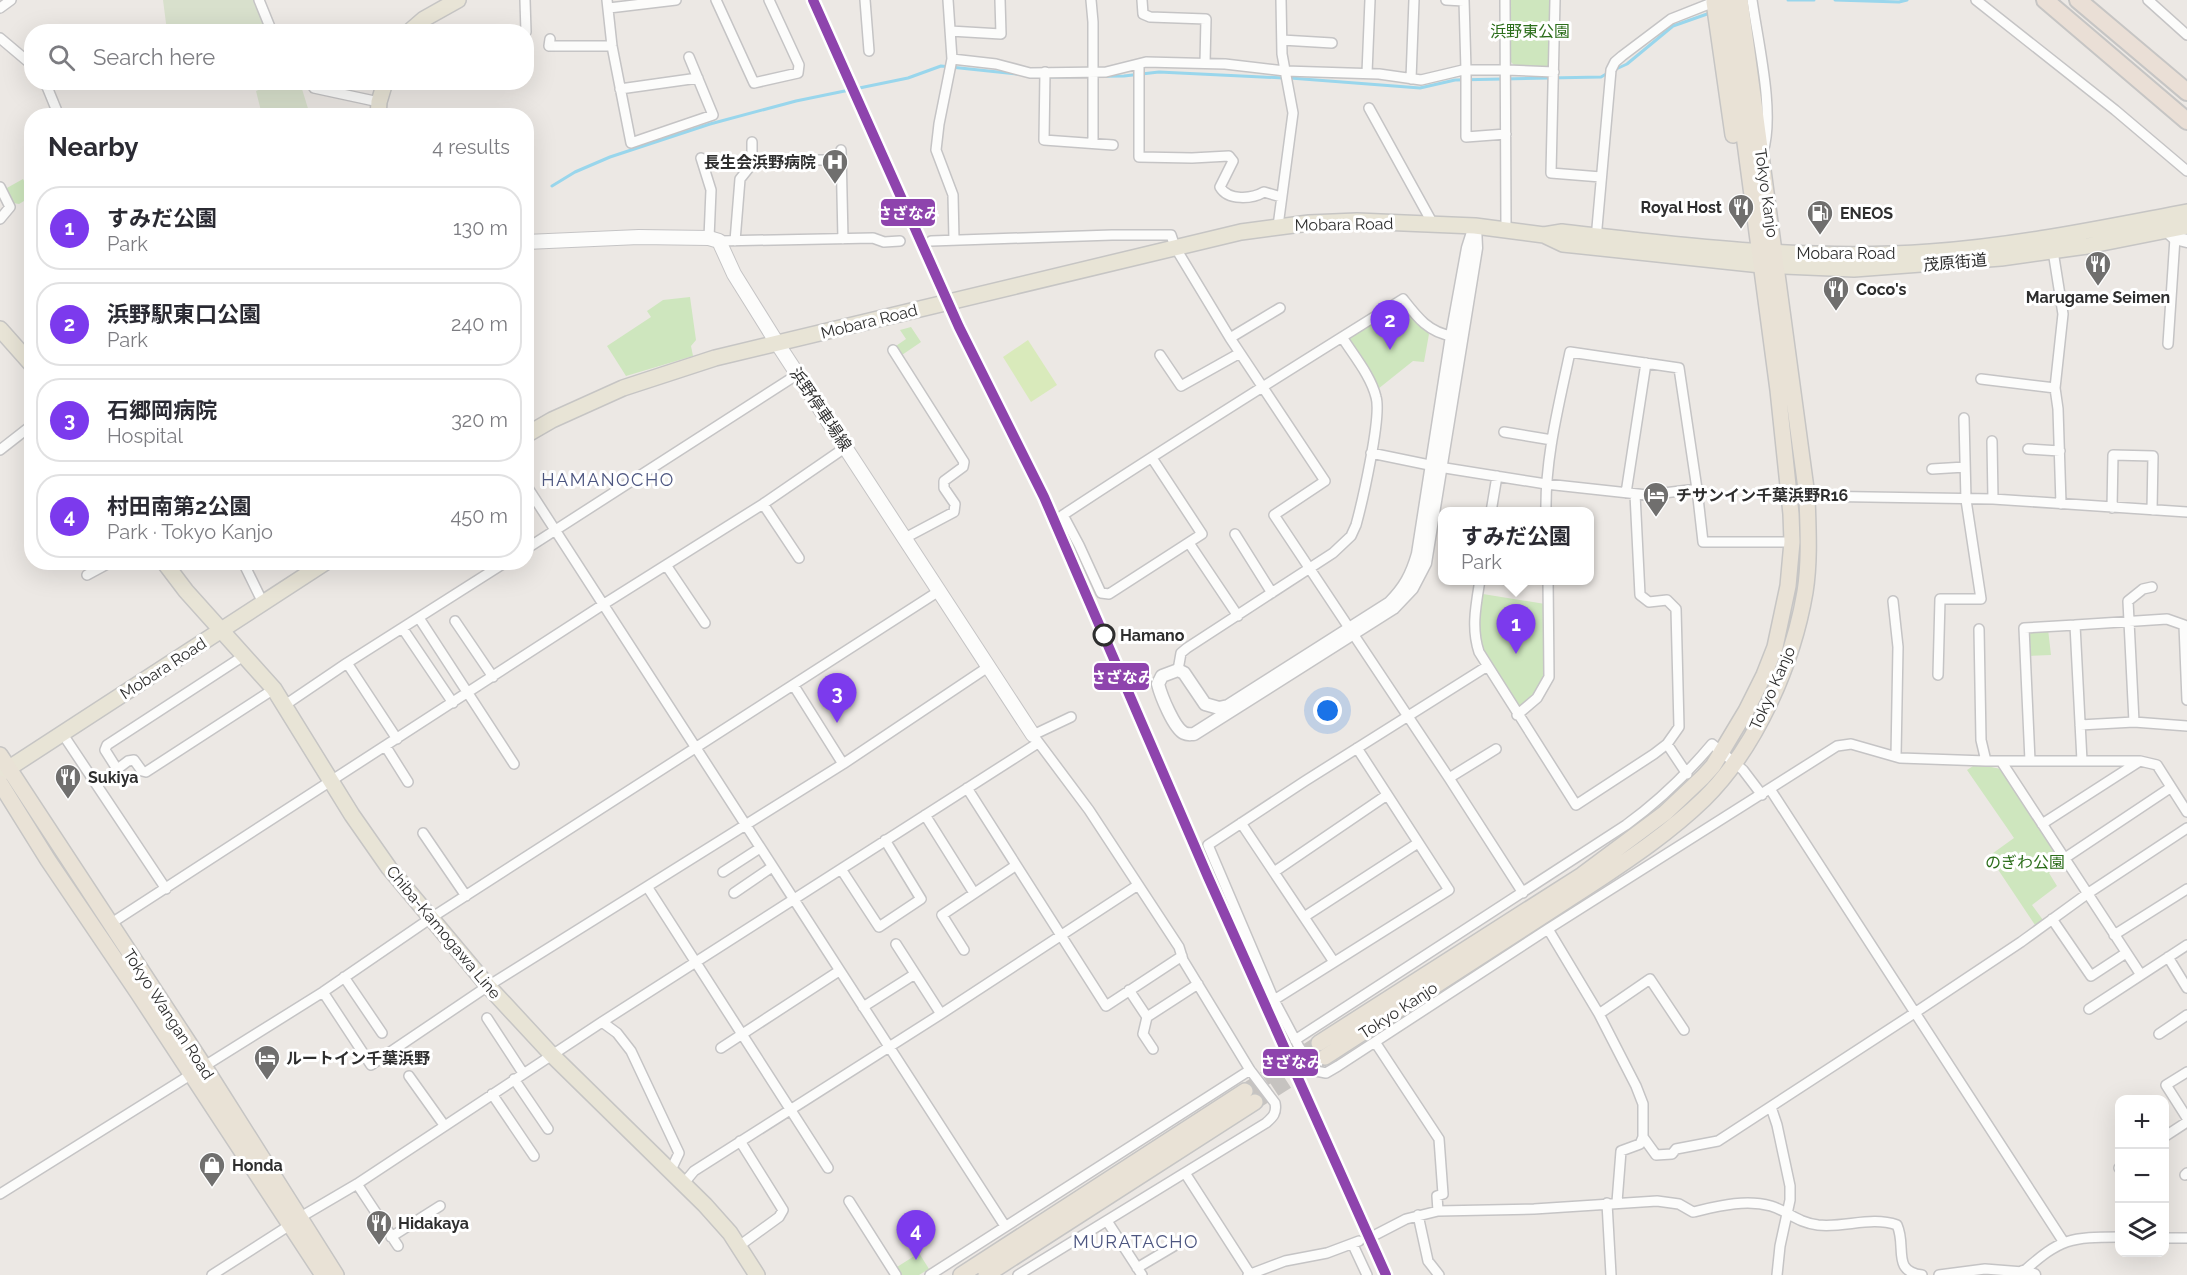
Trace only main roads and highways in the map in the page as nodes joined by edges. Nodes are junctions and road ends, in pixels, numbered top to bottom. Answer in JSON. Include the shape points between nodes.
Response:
{"nodes":[{"id":1,"x":458,"y":0,"type":"edge"},
{"id":2,"x":1740,"y":0,"type":"edge"},
{"id":3,"x":2045,"y":0,"type":"edge"},
{"id":4,"x":2078,"y":0,"type":"edge"},
{"id":5,"x":1718,"y":1,"type":"edge"},
{"id":6,"x":418,"y":24,"type":"edge"},
{"id":7,"x":383,"y":90,"type":"edge"},
{"id":8,"x":2187,"y":92,"type":"edge"},
{"id":9,"x":378,"y":108,"type":"edge"},
{"id":10,"x":2187,"y":121,"type":"edge"},
{"id":11,"x":1754,"y":158,"type":"junction"},
{"id":12,"x":2187,"y":212,"type":"edge"},
{"id":13,"x":2187,"y":226,"type":"edge"},
{"id":14,"x":2176,"y":236,"type":"edge"},
{"id":15,"x":534,"y":242,"type":"edge"},
{"id":16,"x":1759,"y":252,"type":"junction"},
{"id":17,"x":1776,"y":259,"type":"junction"},
{"id":18,"x":0,"y":329,"type":"edge"},
{"id":19,"x":777,"y":343,"type":"junction"},
{"id":20,"x":24,"y":356,"type":"edge"},
{"id":21,"x":534,"y":431,"type":"edge"},
{"id":22,"x":170,"y":570,"type":"edge"},
{"id":23,"x":305,"y":570,"type":"edge"},
{"id":24,"x":222,"y":630,"type":"junction"},
{"id":25,"x":1035,"y":739,"type":"road end"},
{"id":26,"x":3,"y":765,"type":"edge"},
{"id":27,"x":0,"y":783,"type":"edge"},
{"id":28,"x":197,"y":1070,"type":"junction"},
{"id":29,"x":295,"y":1222,"type":"junction"},
{"id":30,"x":323,"y":1275,"type":"edge"},
{"id":31,"x":336,"y":1275,"type":"edge"},
{"id":32,"x":757,"y":1275,"type":"edge"},
{"id":33,"x":960,"y":1275,"type":"edge"},
{"id":34,"x":986,"y":1275,"type":"edge"}],
"edges":[{"from":1,"to":6,"type":"main road"},
{"from":2,"to":11,"type":"highway","name":"Tokyo Kanjo"},
{"from":3,"to":10,"type":"highway"},
{"from":4,"to":8,"type":"highway"},
{"from":5,"to":11,"type":"highway","name":"Tokyo Kanjo"},
{"from":5,"to":16,"type":"highway","via":[[1744,210]]},
{"from":7,"to":9,"type":"main road"},
{"from":11,"to":16,"type":"highway","name":"Tokyo Kanjo"},
{"from":11,"to":17,"type":"highway","name":"Tokyo Kanjo"},
{"from":12,"to":17,"type":"main road","name":"Mobara Road","via":[[2028,242],[1930,252]]},
{"from":13,"to":14,"type":"main road","name":"茂原街道"},
{"from":14,"to":17,"type":"main road","name":"茂原街道","via":[[1902,267],[1854,269]]},
{"from":15,"to":19,"type":"main road","name":"浜野停車場線","via":[[639,237],[714,240]]},
{"from":16,"to":17,"type":"main road","name":"Mobara Road"},
{"from":16,"to":17,"type":"highway","name":"Tokyo Kanjo","via":[[1788,479],[1792,542],[1788,586],[1775,647],[1722,752],[1684,796],[1617,850],[1322,1050],[1661,837],[1705,798],[1735,762],[1762,718],[1792,648],[1805,591],[1808,547],[1808,496]]},
{"from":16,"to":19,"type":"main road","name":"Mobara Road","via":[[1596,242],[1562,232],[1544,235],[1475,226],[1334,221],[1278,226]]},
{"from":18,"to":20,"type":"main road"},
{"from":19,"to":21,"type":"main road","name":"Mobara Road","via":[[623,388]]},
{"from":19,"to":25,"type":"main road","name":"浜野停車場線"},
{"from":22,"to":24,"type":"main road","name":"Chiba-Kamogawa Line"},
{"from":23,"to":24,"type":"main road","name":"Mobara Road"},
{"from":24,"to":26,"type":"main road","name":"Mobara Road","via":[[62,733]]},
{"from":24,"to":32,"type":"main road","name":"Chiba-Kamogawa Line","via":[[274,689],[378,852],[431,918],[552,1055],[718,1219]]},
{"from":26,"to":28,"type":"highway","name":"Tokyo Wangan Road","via":[[110,924]]},
{"from":27,"to":28,"type":"highway","name":"Tokyo Wangan Road","via":[[48,860]]},
{"from":28,"to":29,"type":"highway","name":"Tokyo Wangan Road"},
{"from":29,"to":30,"type":"highway","name":"Tokyo Wangan Road"},
{"from":29,"to":31,"type":"highway","name":"Tokyo Wangan Road"},
{"from":33,"to":34,"type":"highway","via":[[1250,1096]]}]}
